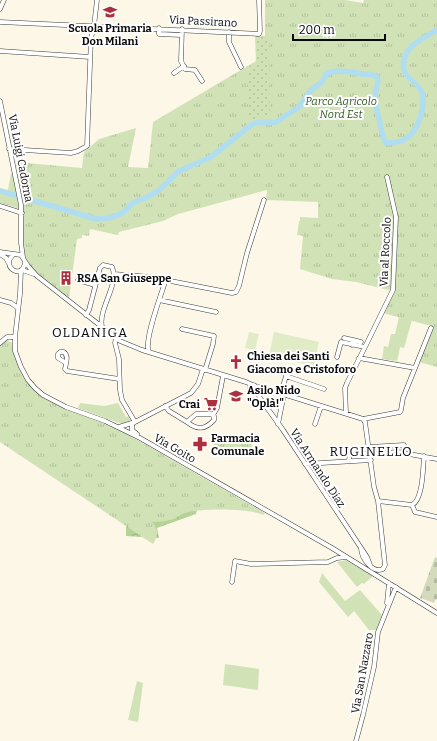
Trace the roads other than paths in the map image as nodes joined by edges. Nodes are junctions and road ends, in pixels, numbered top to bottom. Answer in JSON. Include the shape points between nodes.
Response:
{"nodes":[{"id":1,"x":4,"y":0,"type":"edge"},
{"id":2,"x":97,"y":0,"type":"edge"},
{"id":3,"x":259,"y":0,"type":"edge"},
{"id":4,"x":0,"y":9,"type":"edge"},
{"id":5,"x":0,"y":22,"type":"edge"},
{"id":6,"x":94,"y":26,"type":"junction"},
{"id":7,"x":159,"y":28,"type":"junction"},
{"id":8,"x":182,"y":29,"type":"junction"},
{"id":9,"x":229,"y":32,"type":"junction"},
{"id":10,"x":182,"y":35,"type":"junction"},
{"id":11,"x":0,"y":51,"type":"edge"},
{"id":12,"x":90,"y":57,"type":"junction"},
{"id":13,"x":184,"y":66,"type":"junction"},
{"id":14,"x":241,"y":67,"type":"dead end"},
{"id":15,"x":174,"y":73,"type":"dead end"},
{"id":16,"x":202,"y":81,"type":"dead end"},
{"id":17,"x":0,"y":101,"type":"edge"},
{"id":18,"x":2,"y":124,"type":"edge"},
{"id":19,"x":10,"y":148,"type":"junction"},
{"id":20,"x":387,"y":177,"type":"dead end"},
{"id":21,"x":264,"y":200,"type":"dead end"},
{"id":22,"x":0,"y":206,"type":"edge"},
{"id":23,"x":22,"y":213,"type":"junction"},
{"id":24,"x":20,"y":243,"type":"junction"},
{"id":25,"x":0,"y":253,"type":"edge"},
{"id":26,"x":14,"y":254,"type":"junction"},
{"id":27,"x":24,"y":259,"type":"junction"},
{"id":28,"x":8,"y":262,"type":"junction"},
{"id":29,"x":13,"y":270,"type":"junction"},
{"id":30,"x":21,"y":270,"type":"junction"},
{"id":31,"x":114,"y":274,"type":"junction"},
{"id":32,"x":37,"y":276,"type":"junction"},
{"id":33,"x":166,"y":279,"type":"junction"},
{"id":34,"x":78,"y":280,"type":"dead end"},
{"id":35,"x":20,"y":284,"type":"junction"},
{"id":36,"x":95,"y":285,"type":"junction"},
{"id":37,"x":0,"y":300,"type":"edge"},
{"id":38,"x":19,"y":300,"type":"junction"},
{"id":39,"x":159,"y":300,"type":"junction"},
{"id":40,"x":11,"y":303,"type":"junction"},
{"id":41,"x":18,"y":308,"type":"junction"},
{"id":42,"x":216,"y":312,"type":"dead end"},
{"id":43,"x":102,"y":313,"type":"junction"},
{"id":44,"x":86,"y":315,"type":"junction"},
{"id":45,"x":93,"y":320,"type":"junction"},
{"id":46,"x":102,"y":327,"type":"junction"},
{"id":47,"x":431,"y":328,"type":"dead end"},
{"id":48,"x":182,"y":329,"type":"dead end"},
{"id":49,"x":15,"y":337,"type":"junction"},
{"id":50,"x":148,"y":337,"type":"junction"},
{"id":51,"x":116,"y":338,"type":"junction"},
{"id":52,"x":344,"y":338,"type":"dead end"},
{"id":53,"x":335,"y":341,"type":"dead end"},
{"id":54,"x":341,"y":342,"type":"junction"},
{"id":55,"x":352,"y":342,"type":"junction"},
{"id":56,"x":361,"y":342,"type":"dead end"},
{"id":57,"x":0,"y":343,"type":"edge"},
{"id":58,"x":365,"y":347,"type":"junction"},
{"id":59,"x":142,"y":350,"type":"junction"},
{"id":60,"x":149,"y":352,"type":"junction"},
{"id":61,"x":337,"y":357,"type":"dead end"},
{"id":62,"x":359,"y":358,"type":"junction"},
{"id":63,"x":66,"y":363,"type":"dead end"},
{"id":64,"x":415,"y":368,"type":"junction"},
{"id":65,"x":204,"y":369,"type":"junction"},
{"id":66,"x":223,"y":376,"type":"junction"},
{"id":67,"x":119,"y":379,"type":"junction"},
{"id":68,"x":254,"y":389,"type":"junction"},
{"id":69,"x":324,"y":389,"type":"dead end"},
{"id":70,"x":281,"y":393,"type":"junction"},
{"id":71,"x":283,"y":399,"type":"dead end"},
{"id":72,"x":165,"y":406,"type":"junction"},
{"id":73,"x":321,"y":406,"type":"junction"},
{"id":74,"x":346,"y":413,"type":"junction"},
{"id":75,"x":213,"y":415,"type":"junction"},
{"id":76,"x":363,"y":419,"type":"junction"},
{"id":77,"x":134,"y":422,"type":"junction"},
{"id":78,"x":187,"y":422,"type":"junction"},
{"id":79,"x":278,"y":424,"type":"junction"},
{"id":80,"x":315,"y":424,"type":"dead end"},
{"id":81,"x":119,"y":427,"type":"junction"},
{"id":82,"x":140,"y":438,"type":"junction"},
{"id":83,"x":369,"y":450,"type":"junction"},
{"id":84,"x":403,"y":453,"type":"junction"},
{"id":85,"x":424,"y":456,"type":"junction"},
{"id":86,"x":437,"y":458,"type":"edge"},
{"id":87,"x":371,"y":460,"type":"junction"},
{"id":88,"x":349,"y":461,"type":"junction"},
{"id":89,"x":305,"y":464,"type":"junction"},
{"id":90,"x":378,"y":501,"type":"junction"},
{"id":91,"x":412,"y":505,"type":"junction"},
{"id":92,"x":437,"y":518,"type":"edge"},
{"id":93,"x":332,"y":548,"type":"junction"},
{"id":94,"x":363,"y":556,"type":"junction"},
{"id":95,"x":347,"y":557,"type":"junction"},
{"id":96,"x":353,"y":560,"type":"junction"},
{"id":97,"x":330,"y":561,"type":"junction"},
{"id":98,"x":370,"y":565,"type":"junction"},
{"id":99,"x":364,"y":567,"type":"junction"},
{"id":100,"x":232,"y":582,"type":"dead end"},
{"id":101,"x":389,"y":583,"type":"junction"},
{"id":102,"x":396,"y":587,"type":"junction"},
{"id":103,"x":388,"y":591,"type":"junction"},
{"id":104,"x":393,"y":594,"type":"junction"},
{"id":105,"x":387,"y":608,"type":"junction"},
{"id":106,"x":437,"y":613,"type":"edge"},
{"id":107,"x":356,"y":741,"type":"edge"}],
"edges":[{"from":1,"to":4,"type":"street"},
{"from":2,"to":6,"type":"street"},
{"from":3,"to":9,"type":"street","name":"Via Passirano","via":[[260,33]]},
{"from":5,"to":6,"type":"street","name":"Via Passirano"},
{"from":6,"to":7,"type":"street","name":"Via Passirano"},
{"from":6,"to":12,"type":"street"},
{"from":7,"to":8,"type":"street","name":"Via Passirano"},
{"from":7,"to":10,"type":"street","via":[[159,34]]},
{"from":8,"to":9,"type":"street","name":"Via Passirano"},
{"from":8,"to":10,"type":"street"},
{"from":9,"to":14,"type":"street","via":[[229,42]]},
{"from":10,"to":13,"type":"street","via":[[180,61]]},
{"from":11,"to":12,"type":"street"},
{"from":12,"to":19,"type":"street","via":[[87,146],[74,153]]},
{"from":13,"to":15,"type":"street"},
{"from":13,"to":16,"type":"street","via":[[185,69],[195,70]]},
{"from":17,"to":18,"type":"street","name":"Via Luigi Cadorna"},
{"from":18,"to":19,"type":"street","name":"Via Luigi Cadorna"},
{"from":19,"to":23,"type":"street","name":"Via Luigi Cadorna"},
{"from":20,"to":58,"type":"street","name":"Via al Roccolo","via":[[396,217],[394,282],[392,292]]},
{"from":21,"to":33,"type":"street","via":[[236,292],[208,289]]},
{"from":22,"to":23,"type":"street"},
{"from":23,"to":24,"type":"street","name":"Via Luigi Cadorna"},
{"from":24,"to":26,"type":"street","name":"Via Luigi Cadorna"},
{"from":24,"to":27,"type":"street","name":"Via Luigi Cadorna"},
{"from":25,"to":26,"type":"street"},
{"from":25,"to":28,"type":"street"},
{"from":26,"to":27,"type":"street"},
{"from":26,"to":28,"type":"street"},
{"from":27,"to":30,"type":"street"},
{"from":27,"to":32,"type":"street"},
{"from":28,"to":29,"type":"street"},
{"from":29,"to":30,"type":"street"},
{"from":29,"to":35,"type":"street"},
{"from":30,"to":32,"type":"street"},
{"from":30,"to":35,"type":"street","name":"Via Goito"},
{"from":31,"to":33,"type":"street"},
{"from":31,"to":36,"type":"street","via":[[112,267],[104,265],[100,268]]},
{"from":31,"to":43,"type":"street"},
{"from":32,"to":44,"type":"street"},
{"from":33,"to":39,"type":"street"},
{"from":34,"to":36,"type":"street"},
{"from":35,"to":38,"type":"street","name":"Via Goito"},
{"from":36,"to":44,"type":"street"},
{"from":37,"to":40,"type":"street"},
{"from":38,"to":40,"type":"street"},
{"from":38,"to":41,"type":"street","name":"Via Goito"},
{"from":39,"to":42,"type":"street"},
{"from":39,"to":50,"type":"street"},
{"from":40,"to":41,"type":"street"},
{"from":41,"to":49,"type":"street","name":"Via Goito"},
{"from":43,"to":45,"type":"street","via":[[99,318]]},
{"from":43,"to":46,"type":"street"},
{"from":44,"to":45,"type":"street"},
{"from":45,"to":46,"type":"street"},
{"from":46,"to":51,"type":"street"},
{"from":47,"to":64,"type":"street"},
{"from":48,"to":65,"type":"street","via":[[214,336]]},
{"from":49,"to":57,"type":"street","via":[[7,337]]},
{"from":49,"to":81,"type":"street","name":"Via Goito","via":[[15,350],[21,367],[43,395]]},
{"from":50,"to":59,"type":"street"},
{"from":50,"to":60,"type":"street"},
{"from":51,"to":59,"type":"street"},
{"from":51,"to":67,"type":"street"},
{"from":52,"to":55,"type":"street"},
{"from":53,"to":54,"type":"street"},
{"from":54,"to":55,"type":"street"},
{"from":54,"to":61,"type":"street"},
{"from":55,"to":56,"type":"street"},
{"from":55,"to":58,"type":"street"},
{"from":58,"to":62,"type":"street","name":"Via al Roccolo"},
{"from":59,"to":60,"type":"street"},
{"from":60,"to":65,"type":"street"},
{"from":62,"to":64,"type":"street"},
{"from":62,"to":74,"type":"street","name":"Via al Roccolo","via":[[345,388]]},
{"from":63,"to":67,"type":"street","via":[[67,371]]},
{"from":64,"to":76,"type":"street","via":[[400,412]]},
{"from":65,"to":66,"type":"street"},
{"from":65,"to":72,"type":"street","via":[[194,391]]},
{"from":66,"to":68,"type":"street","via":[[246,382]]},
{"from":66,"to":75,"type":"street"},
{"from":67,"to":77,"type":"street","via":[[122,400]]},
{"from":68,"to":70,"type":"street","via":[[261,388]]},
{"from":68,"to":79,"type":"street","name":"Via Armando Diaz"},
{"from":69,"to":70,"type":"street","via":[[286,376]]},
{"from":70,"to":73,"type":"street"},
{"from":71,"to":79,"type":"street"},
{"from":72,"to":77,"type":"street"},
{"from":72,"to":78,"type":"street"},
{"from":73,"to":74,"type":"street"},
{"from":73,"to":80,"type":"street"},
{"from":74,"to":76,"type":"street"},
{"from":75,"to":78,"type":"street","via":[[196,414]]},
{"from":75,"to":78,"type":"street","via":[[214,421],[204,427],[195,428]]},
{"from":76,"to":83,"type":"street"},
{"from":77,"to":81,"type":"street"},
{"from":77,"to":82,"type":"street","via":[[132,430]]},
{"from":79,"to":89,"type":"street","name":"Via Armando Diaz"},
{"from":81,"to":82,"type":"street","name":"Via Goito"},
{"from":82,"to":93,"type":"street","name":"Via Goito"},
{"from":83,"to":84,"type":"street"},
{"from":83,"to":84,"type":"street","via":[[404,445]]},
{"from":83,"to":87,"type":"street"},
{"from":83,"to":88,"type":"street","via":[[350,451]]},
{"from":84,"to":85,"type":"street"},
{"from":85,"to":86,"type":"street"},
{"from":85,"to":91,"type":"street","via":[[420,493]]},
{"from":87,"to":88,"type":"street"},
{"from":87,"to":90,"type":"street"},
{"from":88,"to":89,"type":"street"},
{"from":89,"to":94,"type":"street","name":"Via Armando Diaz"},
{"from":90,"to":91,"type":"street"},
{"from":90,"to":98,"type":"street","via":[[385,566],[379,570]]},
{"from":91,"to":92,"type":"street","via":[[415,512]]},
{"from":93,"to":95,"type":"street","name":"Via Goito"},
{"from":93,"to":97,"type":"street","via":[[334,554]]},
{"from":94,"to":96,"type":"street"},
{"from":94,"to":98,"type":"street"},
{"from":94,"to":99,"type":"street","name":"Via Armando Diaz"},
{"from":95,"to":96,"type":"street","name":"Via Goito"},
{"from":95,"to":97,"type":"street","via":[[342,556]]},
{"from":96,"to":99,"type":"street","name":"Via Goito"},
{"from":97,"to":100,"type":"street","via":[[251,564],[235,561]]},
{"from":98,"to":99,"type":"street"},
{"from":99,"to":101,"type":"street","name":"Via Goito"},
{"from":101,"to":102,"type":"street","name":"Via Goito"},
{"from":101,"to":103,"type":"street","name":"Via San Nazzaro"},
{"from":102,"to":104,"type":"street","name":"Via San Nazzaro"},
{"from":102,"to":106,"type":"street","name":"Via Goito"},
{"from":103,"to":104,"type":"street"},
{"from":103,"to":105,"type":"street","name":"Via San Nazzaro"},
{"from":104,"to":105,"type":"street","name":"Via San Nazzaro"},
{"from":105,"to":107,"type":"street","name":"Via San Nazzaro","via":[[378,632],[374,668]]}]}
